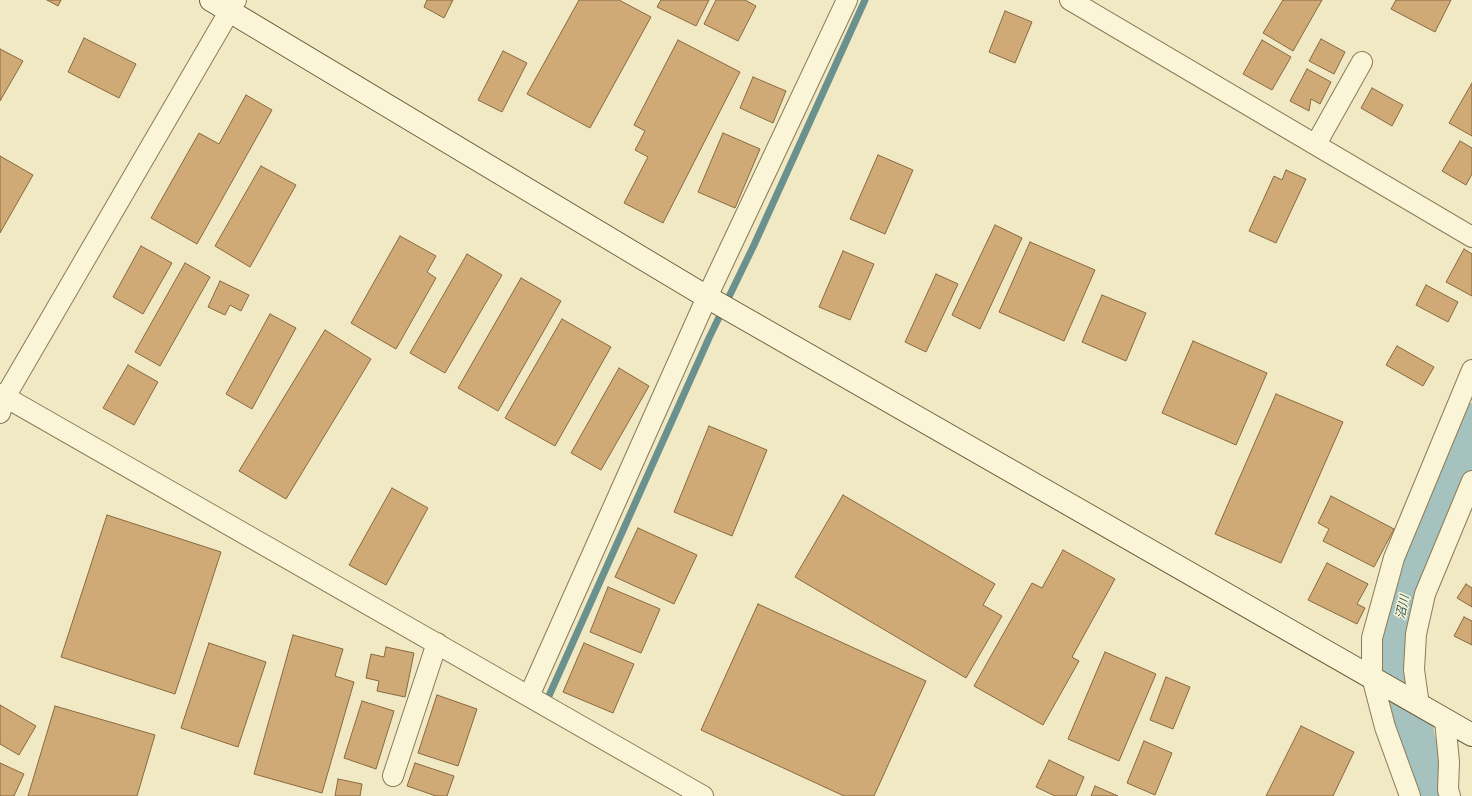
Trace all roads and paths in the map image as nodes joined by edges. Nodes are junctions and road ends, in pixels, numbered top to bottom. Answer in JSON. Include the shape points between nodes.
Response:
{"nodes":[{"id":1,"x":211,"y":0,"type":"edge"},
{"id":2,"x":847,"y":0,"type":"edge"},
{"id":3,"x":1070,"y":0,"type":"edge"},
{"id":4,"x":233,"y":5,"type":"edge"},
{"id":5,"x":1362,"y":62,"type":"dead end"},
{"id":6,"x":1316,"y":144,"type":"junction"},
{"id":7,"x":1472,"y":236,"type":"edge"},
{"id":8,"x":707,"y":298,"type":"junction"},
{"id":9,"x":1472,"y":370,"type":"edge"},
{"id":10,"x":2,"y":402,"type":"edge"},
{"id":11,"x":1472,"y":482,"type":"edge"},
{"id":12,"x":437,"y":643,"type":"junction"},
{"id":13,"x":1372,"y":677,"type":"junction"},
{"id":14,"x":529,"y":696,"type":"junction"},
{"id":15,"x":1419,"y":705,"type":"junction"},
{"id":16,"x":1445,"y":720,"type":"junction"},
{"id":17,"x":1472,"y":735,"type":"edge"},
{"id":18,"x":393,"y":776,"type":"dead end"},
{"id":19,"x":703,"y":796,"type":"edge"},
{"id":20,"x":1410,"y":796,"type":"edge"},
{"id":21,"x":1450,"y":796,"type":"edge"}],
"edges":[{"from":1,"to":4,"type":"street"},
{"from":2,"to":8,"type":"street"},
{"from":3,"to":6,"type":"street"},
{"from":4,"to":8,"type":"street"},
{"from":4,"to":10,"type":"street"},
{"from":5,"to":6,"type":"street"},
{"from":6,"to":7,"type":"street"},
{"from":8,"to":13,"type":"street"},
{"from":8,"to":14,"type":"street"},
{"from":9,"to":13,"type":"street","via":[[1394,558],[1372,638]]},
{"from":10,"to":12,"type":"street"},
{"from":11,"to":15,"type":"street","via":[[1425,594],[1416,634],[1414,670]]},
{"from":12,"to":14,"type":"street"},
{"from":12,"to":18,"type":"street"},
{"from":13,"to":15,"type":"street"},
{"from":13,"to":20,"type":"street","via":[[1385,727]]},
{"from":14,"to":19,"type":"street"},
{"from":15,"to":16,"type":"street"},
{"from":16,"to":17,"type":"street"},
{"from":16,"to":21,"type":"street"}]}
